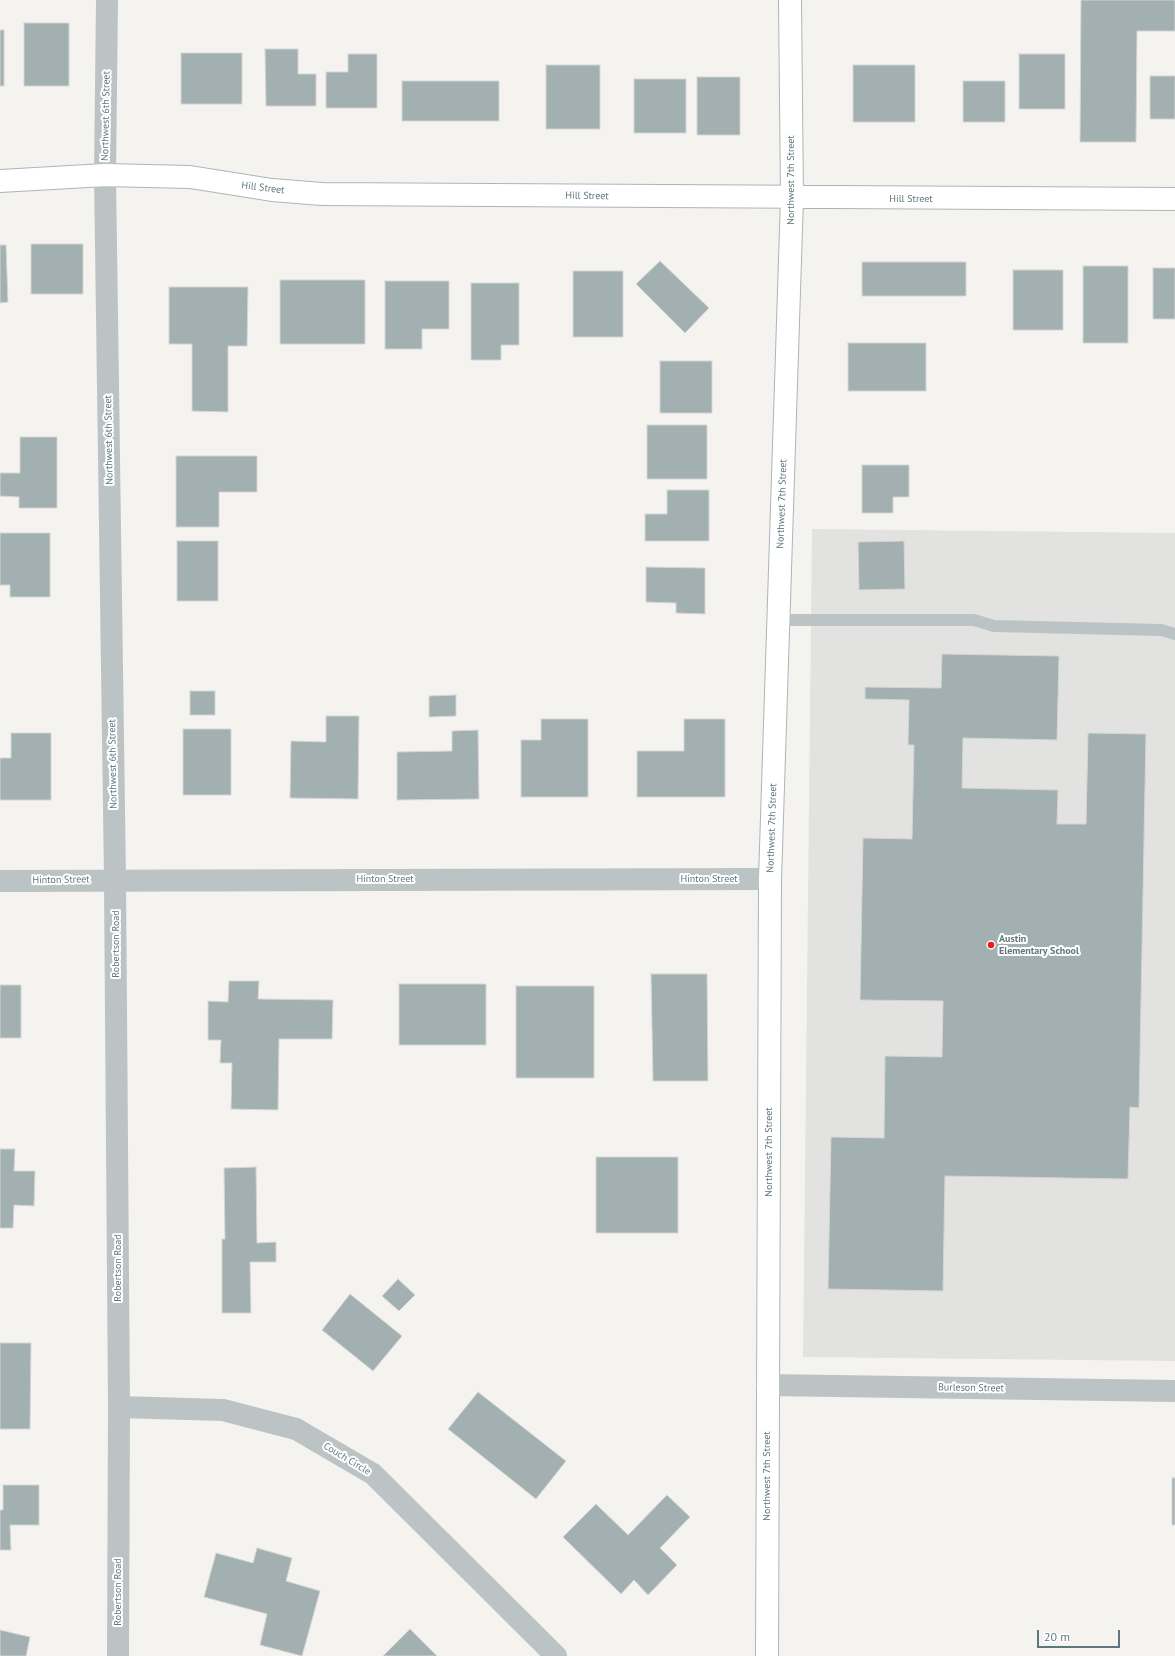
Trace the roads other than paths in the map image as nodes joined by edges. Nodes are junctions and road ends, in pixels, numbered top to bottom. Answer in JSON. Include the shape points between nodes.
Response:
{"nodes":[{"id":1,"x":107,"y":0,"type":"edge"},
{"id":2,"x":790,"y":0,"type":"edge"},
{"id":3,"x":105,"y":175,"type":"junction"},
{"id":4,"x":0,"y":181,"type":"edge"},
{"id":5,"x":792,"y":198,"type":"junction"},
{"id":6,"x":1175,"y":199,"type":"edge"},
{"id":7,"x":778,"y":620,"type":"junction"},
{"id":8,"x":1175,"y":634,"type":"edge"},
{"id":9,"x":115,"y":879,"type":"junction"},
{"id":10,"x":770,"y":879,"type":"junction"},
{"id":11,"x":0,"y":881,"type":"edge"},
{"id":12,"x":767,"y":1385,"type":"junction"},
{"id":13,"x":1175,"y":1391,"type":"edge"},
{"id":14,"x":119,"y":1407,"type":"junction"},
{"id":15,"x":118,"y":1656,"type":"edge"},
{"id":16,"x":556,"y":1656,"type":"edge"},
{"id":17,"x":767,"y":1656,"type":"edge"}],
"edges":[{"from":1,"to":3,"type":"street","name":"Northwest 6th Street"},
{"from":2,"to":5,"type":"street","name":"Northwest 7th Street"},
{"from":3,"to":4,"type":"street","name":"Hill Street"},
{"from":3,"to":5,"type":"street","name":"Hill Street","via":[[190,177],[272,190],[322,194]]},
{"from":3,"to":9,"type":"street","name":"Northwest 6th Street"},
{"from":5,"to":6,"type":"street","name":"Hill Street"},
{"from":5,"to":7,"type":"street","name":"Northwest 7th Street"},
{"from":7,"to":8,"type":"lane","via":[[974,620],[994,626],[1161,630]]},
{"from":7,"to":10,"type":"street","name":"Northwest 7th Street"},
{"from":9,"to":10,"type":"street","name":"Hinton Street"},
{"from":9,"to":11,"type":"street","name":"Hinton Street"},
{"from":9,"to":14,"type":"street","name":"Robertson Road"},
{"from":10,"to":12,"type":"street","name":"Northwest 7th Street"},
{"from":12,"to":13,"type":"street","name":"Burleson Street"},
{"from":12,"to":17,"type":"street","name":"Northwest 7th Street"},
{"from":14,"to":15,"type":"street","name":"Robertson Road"},
{"from":14,"to":16,"type":"street","name":"Couch Circle","via":[[223,1410],[296,1429],[373,1474]]}]}
